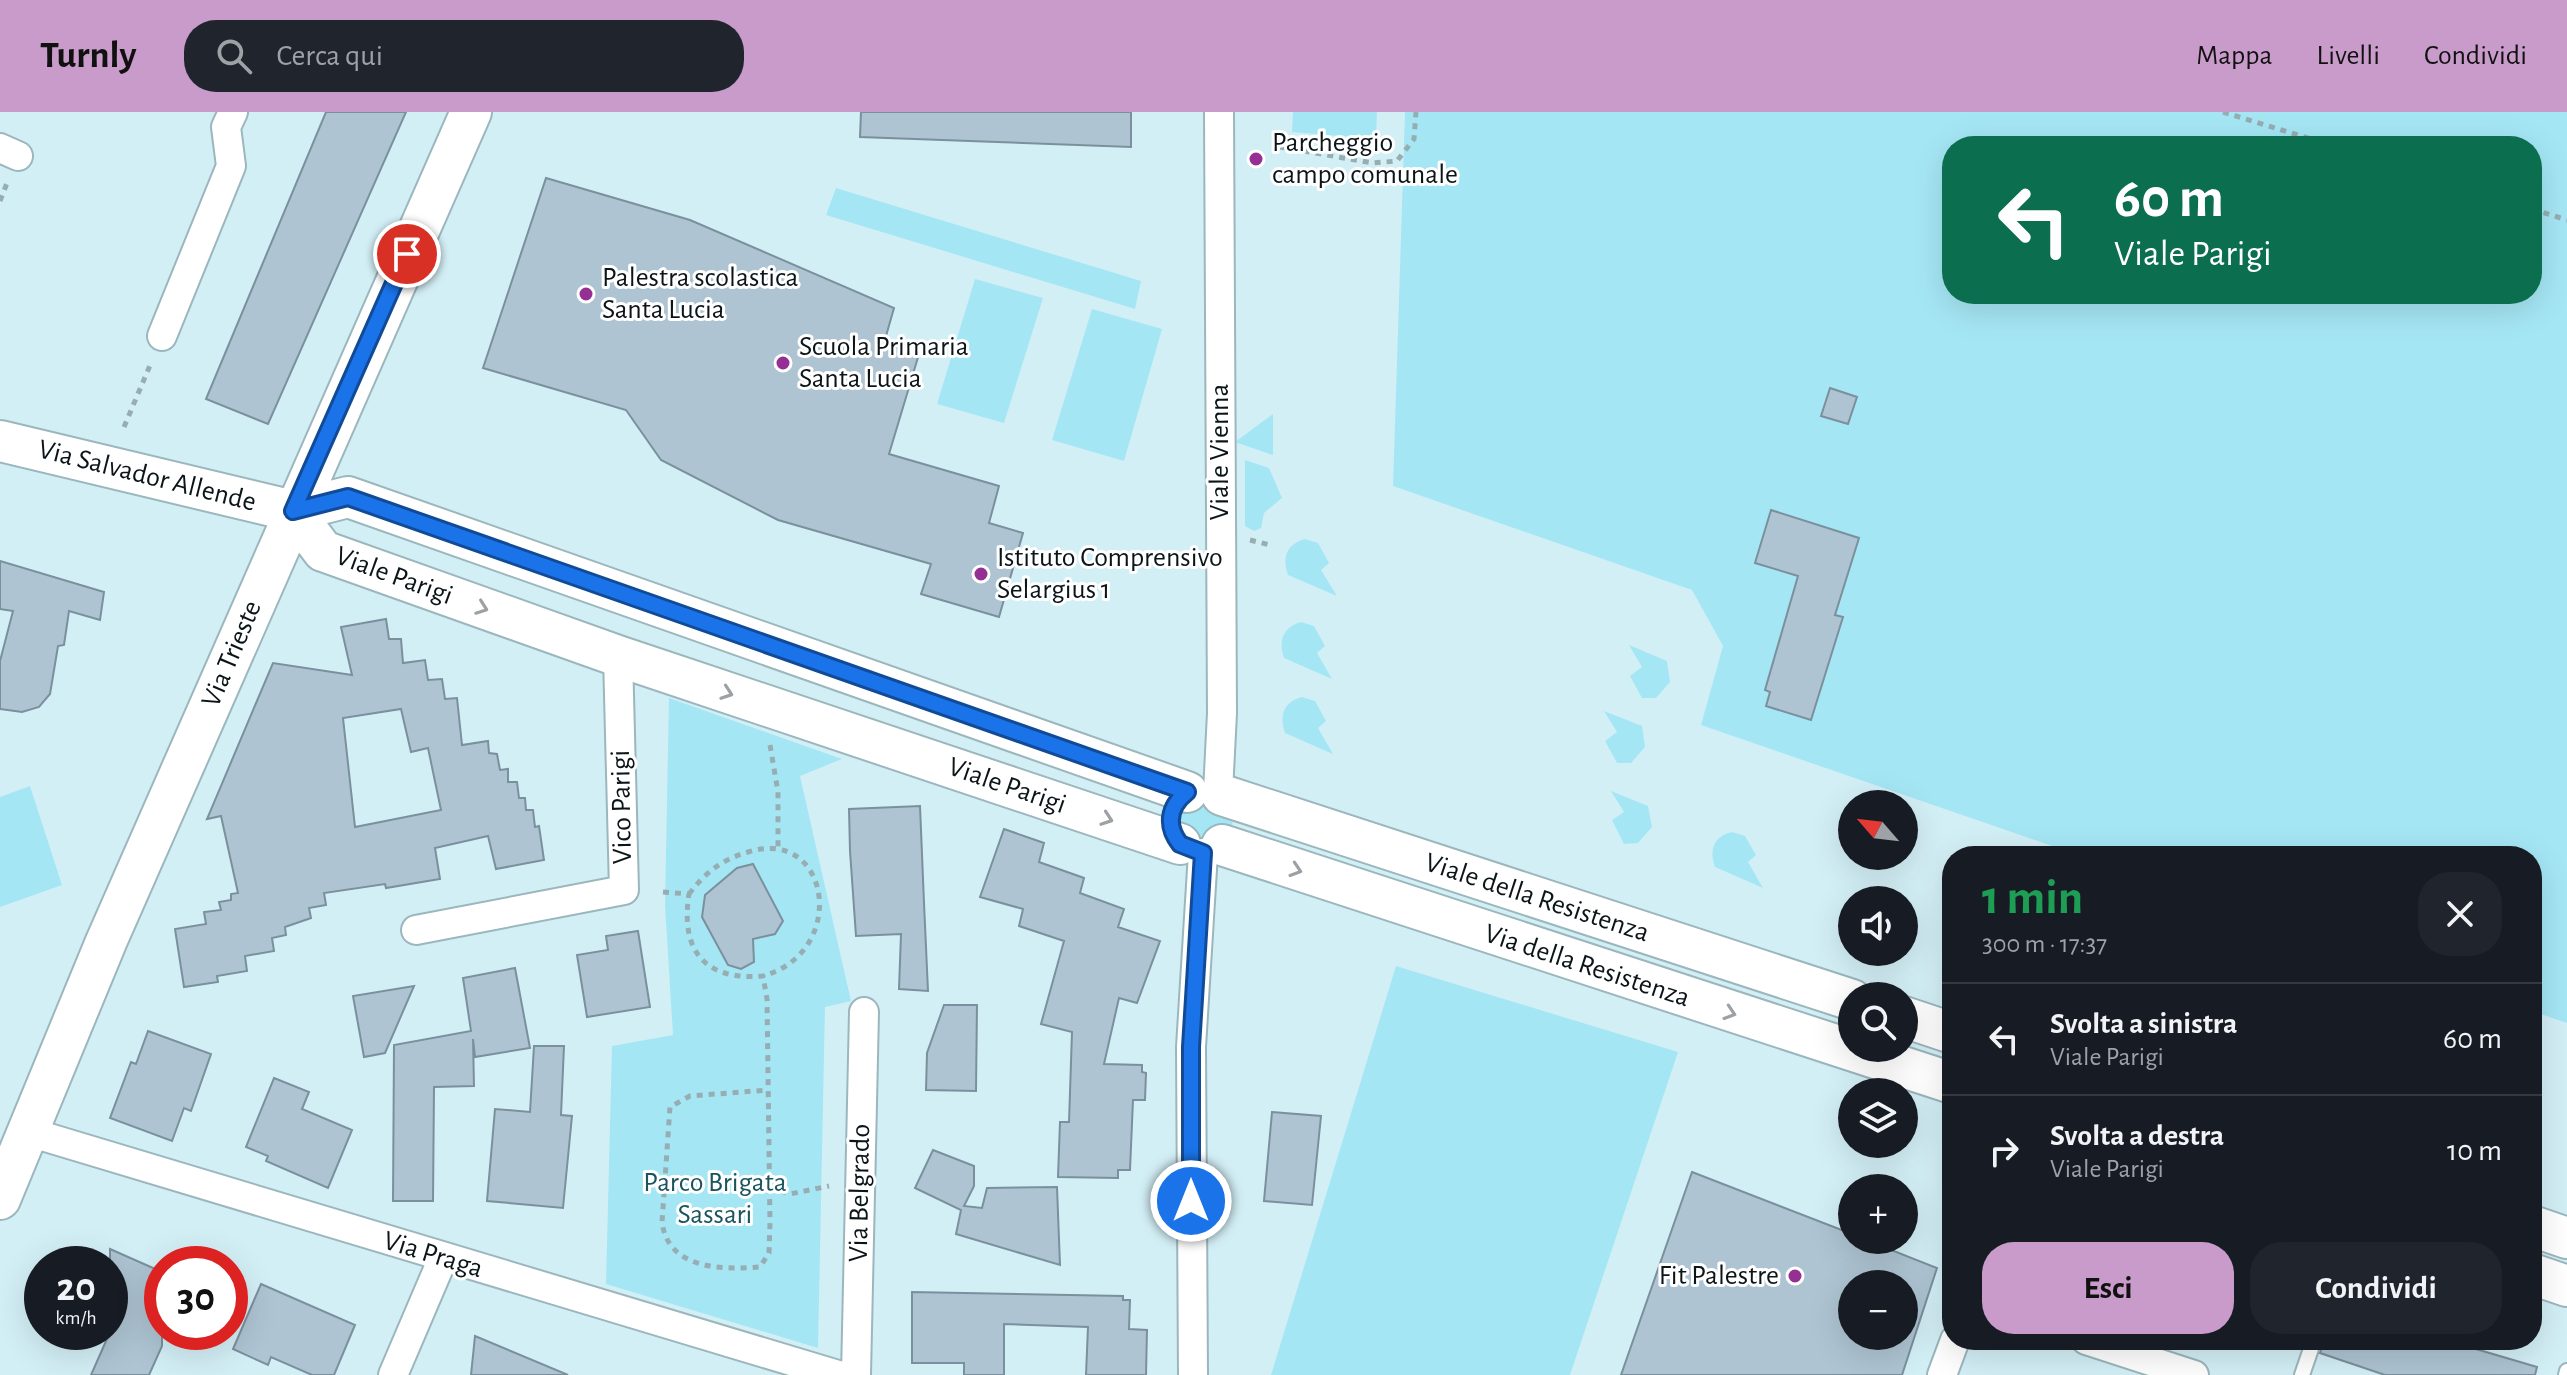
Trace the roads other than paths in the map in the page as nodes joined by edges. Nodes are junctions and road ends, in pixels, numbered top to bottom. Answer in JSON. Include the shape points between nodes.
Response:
{"nodes":[{"id":1,"x":233,"y":112,"type":"edge"},
{"id":2,"x":471,"y":112,"type":"edge"},
{"id":3,"x":1219,"y":112,"type":"edge"},
{"id":4,"x":162,"y":336,"type":"road end"},
{"id":5,"x":0,"y":441,"type":"edge"},
{"id":6,"x":293,"y":511,"type":"junction"},
{"id":7,"x":618,"y":656,"type":"junction"},
{"id":8,"x":1209,"y":793,"type":"junction"},
{"id":9,"x":1202,"y":847,"type":"junction"},
{"id":10,"x":416,"y":930,"type":"dead end"},
{"id":11,"x":1838,"y":995,"type":"edge"},
{"id":12,"x":864,"y":1012,"type":"dead end"},
{"id":13,"x":1918,"y":1022,"type":"edge"},
{"id":14,"x":1942,"y":1030,"type":"edge"},
{"id":15,"x":1942,"y":1080,"type":"edge"},
{"id":16,"x":29,"y":1132,"type":"junction"},
{"id":17,"x":0,"y":1199,"type":"edge"},
{"id":18,"x":2542,"y":1229,"type":"edge"},
{"id":19,"x":2567,"y":1238,"type":"edge"},
{"id":20,"x":443,"y":1258,"type":"junction"},
{"id":21,"x":2542,"y":1277,"type":"edge"},
{"id":22,"x":2567,"y":1286,"type":"edge"},
{"id":23,"x":1951,"y":1350,"type":"edge"},
{"id":24,"x":2117,"y":1350,"type":"edge"},
{"id":25,"x":2311,"y":1350,"type":"edge"},
{"id":26,"x":393,"y":1375,"type":"edge"},
{"id":27,"x":838,"y":1375,"type":"edge"},
{"id":28,"x":856,"y":1375,"type":"edge"},
{"id":29,"x":1193,"y":1375,"type":"edge"},
{"id":30,"x":1942,"y":1375,"type":"edge"},
{"id":31,"x":2194,"y":1375,"type":"edge"},
{"id":32,"x":2302,"y":1375,"type":"edge"}],
"edges":[{"from":1,"to":4,"type":"street","via":[[226,127],[231,166]]},
{"from":2,"to":6,"type":"street","name":"Via Trieste"},
{"from":3,"to":8,"type":"street","name":"Viale Vienna","via":[[1222,713]]},
{"from":5,"to":6,"type":"street","name":"Via Salvador Allende"},
{"from":6,"to":7,"type":"street","name":"Viale Parigi","one_way":true,"via":[[323,551]]},
{"from":6,"to":8,"type":"street","name":"Viale Parigi","via":[[348,497]]},
{"from":6,"to":16,"type":"street","name":"Via Trieste"},
{"from":7,"to":9,"type":"street","name":"Viale Parigi","one_way":true},
{"from":7,"to":10,"type":"street","name":"Vico Parigi","via":[[624,890]]},
{"from":8,"to":9,"type":"street","via":[[1229,803],[1235,823]]},
{"from":8,"to":9,"type":"street","via":[[1173,807],[1171,817],[1171,827]]},
{"from":8,"to":11,"type":"street","name":"Viale della Resistenza"},
{"from":9,"to":15,"type":"street","name":"Via della Resistenza","one_way":true},
{"from":9,"to":29,"type":"street","via":[[1191,1047]]},
{"from":12,"to":28,"type":"street","name":"Via Belgrado"},
{"from":13,"to":14,"type":"street"},
{"from":16,"to":17,"type":"street","name":"Via Trieste"},
{"from":16,"to":20,"type":"street","name":"Via Praga"},
{"from":18,"to":19,"type":"street"},
{"from":20,"to":26,"type":"street"},
{"from":20,"to":27,"type":"street","name":"Via Praga"},
{"from":21,"to":22,"type":"street"},
{"from":23,"to":30,"type":"street"},
{"from":24,"to":31,"type":"street"},
{"from":25,"to":32,"type":"lane"}]}
